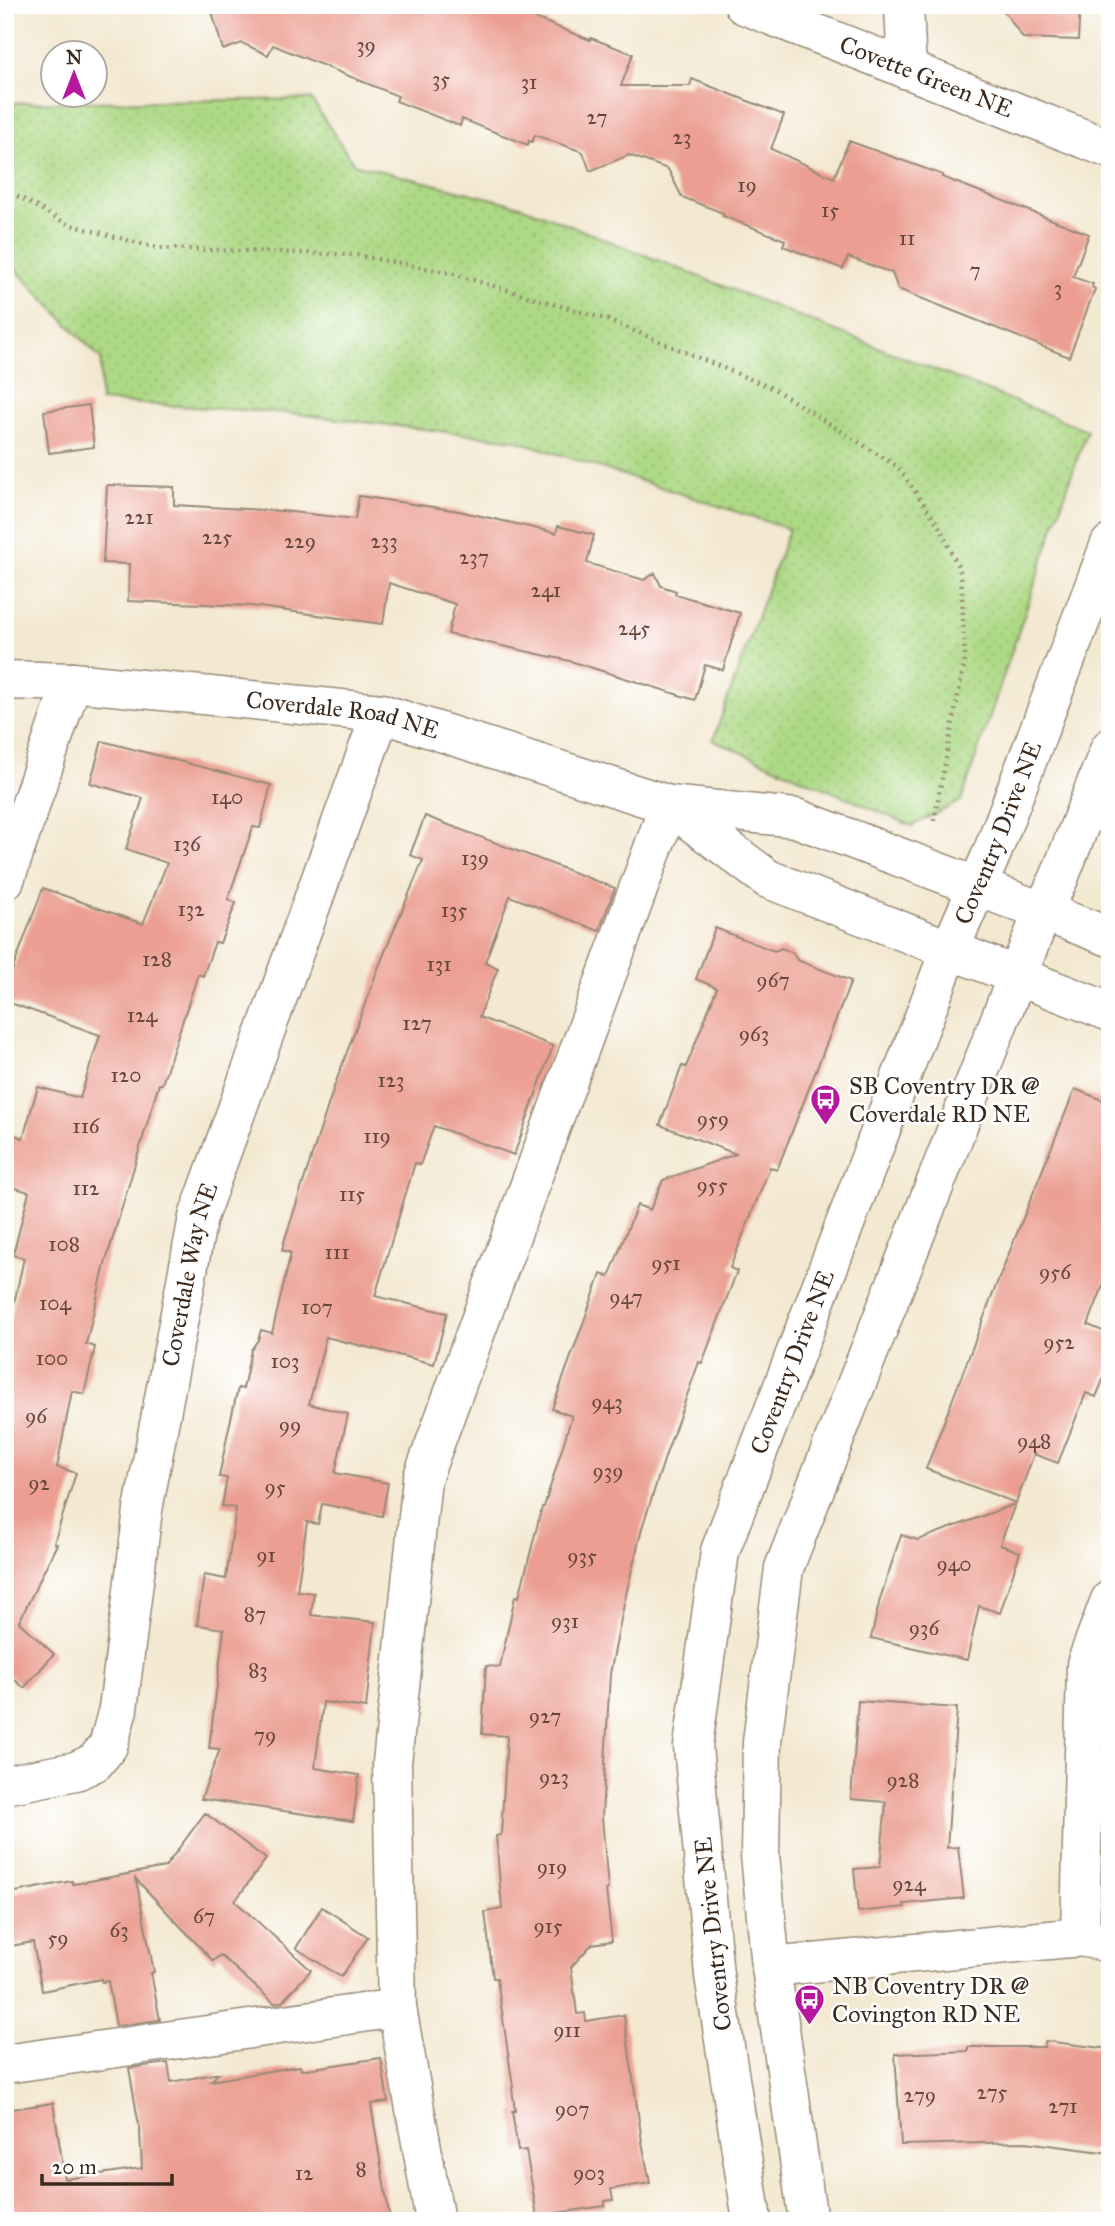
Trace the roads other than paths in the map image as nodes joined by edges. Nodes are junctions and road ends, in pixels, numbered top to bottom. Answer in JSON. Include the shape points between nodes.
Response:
{"nodes":[{"id":1,"x":744,"y":5,"type":"edge"},
{"id":2,"x":904,"y":5,"type":"edge"},
{"id":3,"x":907,"y":71,"type":"junction"},
{"id":4,"x":1110,"y":149,"type":"edge"},
{"id":5,"x":1110,"y":544,"type":"edge"},
{"id":6,"x":5,"y":680,"type":"edge"},
{"id":7,"x":72,"y":682,"type":"junction"},
{"id":8,"x":382,"y":713,"type":"junction"},
{"id":9,"x":1110,"y":748,"type":"edge"},
{"id":10,"x":669,"y":805,"type":"junction"},
{"id":11,"x":5,"y":880,"type":"edge"},
{"id":12,"x":976,"y":886,"type":"junction"},
{"id":13,"x":1043,"y":911,"type":"junction"},
{"id":14,"x":1110,"y":937,"type":"edge"},
{"id":15,"x":950,"y":949,"type":"junction"},
{"id":16,"x":1017,"y":976,"type":"junction"},
{"id":17,"x":1110,"y":1012,"type":"edge"},
{"id":18,"x":1110,"y":1600,"type":"edge"},
{"id":19,"x":5,"y":1785,"type":"edge"},
{"id":20,"x":1095,"y":1940,"type":"edge"},
{"id":21,"x":771,"y":1967,"type":"junction"},
{"id":22,"x":397,"y":2008,"type":"junction"},
{"id":23,"x":5,"y":2064,"type":"edge"},
{"id":24,"x":435,"y":2221,"type":"edge"},
{"id":25,"x":752,"y":2221,"type":"edge"},
{"id":26,"x":808,"y":2221,"type":"edge"}],
"edges":[{"from":1,"to":3,"type":"street","name":"Covette Green NE"},
{"from":2,"to":3,"type":"street"},
{"from":3,"to":4,"type":"street","name":"Covette Green NE"},
{"from":5,"to":12,"type":"street","name":"Coventry Drive NE"},
{"from":6,"to":7,"type":"street","name":"Coverdale Road NE"},
{"from":7,"to":8,"type":"street","name":"Coverdale Road NE"},
{"from":7,"to":11,"type":"street"},
{"from":8,"to":10,"type":"street","name":"Coverdale Road NE"},
{"from":8,"to":19,"type":"street","name":"Coverdale Way NE","via":[[198,1217],[143,1510],[118,1709],[108,1746],[95,1762],[76,1771]]},
{"from":9,"to":13,"type":"street"},
{"from":10,"to":12,"type":"street","name":"Coverdale Road NE","via":[[796,818]]},
{"from":10,"to":15,"type":"street","name":"Coverdale Road NE","via":[[768,879]]},
{"from":10,"to":22,"type":"street","via":[[422,1479],[392,1763]]},
{"from":12,"to":13,"type":"street","name":"Coverdale Road NE"},
{"from":12,"to":15,"type":"street","name":"Coventry Drive NE"},
{"from":13,"to":14,"type":"street","name":"Coverdale Road NE"},
{"from":13,"to":16,"type":"street"},
{"from":15,"to":16,"type":"street","name":"Coverdale Road NE"},
{"from":15,"to":25,"type":"street","name":"Coventry Drive NE","via":[[720,1551],[693,1746],[714,1975]]},
{"from":16,"to":17,"type":"street","name":"Coverdale Road NE"},
{"from":16,"to":21,"type":"street","via":[[784,1568],[762,1742],[760,1855]]},
{"from":18,"to":20,"type":"street","via":[[1086,1664]]},
{"from":20,"to":21,"type":"street"},
{"from":21,"to":26,"type":"street"},
{"from":22,"to":23,"type":"street"},
{"from":22,"to":24,"type":"street"}]}
